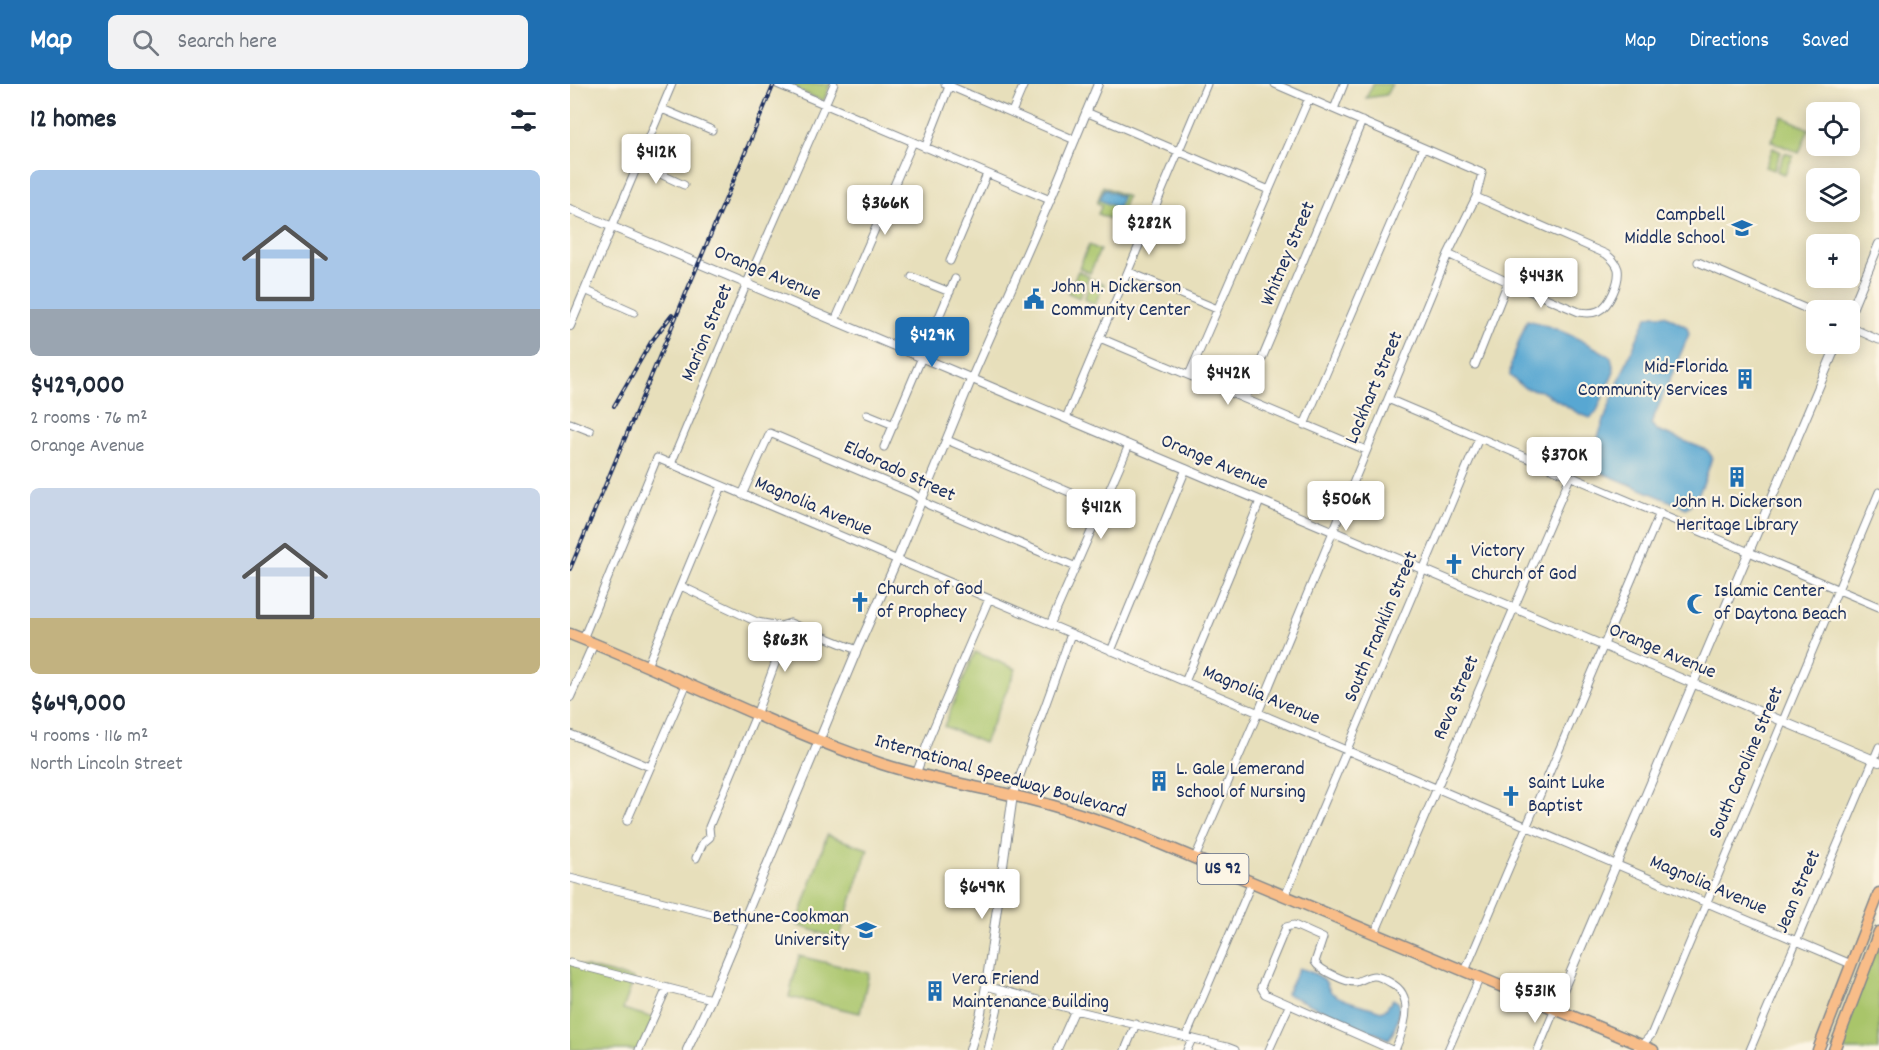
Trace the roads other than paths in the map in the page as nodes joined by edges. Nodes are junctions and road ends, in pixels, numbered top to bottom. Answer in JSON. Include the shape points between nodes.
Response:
{"nodes":[{"id":1,"x":672,"y":84,"type":"edge"},
{"id":2,"x":777,"y":84,"type":"edge"},
{"id":3,"x":834,"y":84,"type":"edge"},
{"id":4,"x":1024,"y":84,"type":"edge"},
{"id":5,"x":1098,"y":84,"type":"edge"},
{"id":6,"x":1208,"y":84,"type":"edge"},
{"id":7,"x":1275,"y":84,"type":"edge"},
{"id":8,"x":1344,"y":84,"type":"edge"},
{"id":9,"x":948,"y":85,"type":"edge"},
{"id":10,"x":1309,"y":98,"type":"junction"},
{"id":11,"x":825,"y":104,"type":"junction"},
{"id":12,"x":662,"y":109,"type":"junction"},
{"id":13,"x":1334,"y":109,"type":"junction"},
{"id":14,"x":1012,"y":112,"type":"junction"},
{"id":15,"x":1086,"y":112,"type":"junction"},
{"id":16,"x":1362,"y":121,"type":"junction"},
{"id":17,"x":712,"y":130,"type":"dead end"},
{"id":18,"x":1075,"y":140,"type":"junction"},
{"id":19,"x":913,"y":142,"type":"junction"},
{"id":20,"x":925,"y":148,"type":"junction"},
{"id":21,"x":1424,"y":148,"type":"junction"},
{"id":22,"x":1178,"y":152,"type":"junction"},
{"id":23,"x":639,"y":164,"type":"junction"},
{"id":24,"x":987,"y":174,"type":"junction"},
{"id":25,"x":684,"y":185,"type":"dead end"},
{"id":26,"x":1269,"y":190,"type":"junction"},
{"id":27,"x":1476,"y":197,"type":"junction"},
{"id":28,"x":1050,"y":200,"type":"junction"},
{"id":29,"x":570,"y":209,"type":"edge"},
{"id":30,"x":612,"y":226,"type":"junction"},
{"id":31,"x":1879,"y":244,"type":"edge"},
{"id":32,"x":1448,"y":254,"type":"junction"},
{"id":33,"x":950,"y":261,"type":"dead end"},
{"id":34,"x":1698,"y":262,"type":"dead end"},
{"id":35,"x":1129,"y":272,"type":"junction"},
{"id":36,"x":912,"y":277,"type":"dead end"},
{"id":37,"x":955,"y":279,"type":"dead end"},
{"id":38,"x":1508,"y":282,"type":"junction"},
{"id":39,"x":747,"y":284,"type":"junction"},
{"id":40,"x":585,"y":290,"type":"junction"},
{"id":41,"x":950,"y":292,"type":"junction"},
{"id":42,"x":1856,"y":300,"type":"edge"},
{"id":43,"x":1217,"y":309,"type":"junction"},
{"id":44,"x":1806,"y":309,"type":"edge"},
{"id":45,"x":634,"y":312,"type":"dead end"},
{"id":46,"x":835,"y":321,"type":"junction"},
{"id":47,"x":570,"y":326,"type":"edge"},
{"id":48,"x":1860,"y":331,"type":"edge"},
{"id":49,"x":1101,"y":338,"type":"junction"},
{"id":50,"x":1879,"y":340,"type":"edge"},
{"id":51,"x":1833,"y":354,"type":"edge"},
{"id":52,"x":923,"y":358,"type":"junction"},
{"id":53,"x":1475,"y":364,"type":"dead end"},
{"id":54,"x":1189,"y":375,"type":"junction"},
{"id":55,"x":971,"y":380,"type":"junction"},
{"id":56,"x":1245,"y":399,"type":"junction"},
{"id":57,"x":1388,"y":399,"type":"junction"},
{"id":58,"x":867,"y":414,"type":"dead end"},
{"id":59,"x":1066,"y":418,"type":"junction"},
{"id":60,"x":570,"y":423,"type":"edge"},
{"id":61,"x":894,"y":424,"type":"junction"},
{"id":62,"x":1304,"y":425,"type":"junction"},
{"id":63,"x":590,"y":431,"type":"dead end"},
{"id":64,"x":1479,"y":438,"type":"junction"},
{"id":65,"x":947,"y":440,"type":"junction"},
{"id":66,"x":1129,"y":445,"type":"junction"},
{"id":67,"x":884,"y":447,"type":"dead end"},
{"id":68,"x":1366,"y":450,"type":"junction"},
{"id":69,"x":671,"y":464,"type":"junction"},
{"id":70,"x":1186,"y":469,"type":"junction"},
{"id":71,"x":1570,"y":477,"type":"junction"},
{"id":72,"x":722,"y":486,"type":"junction"},
{"id":73,"x":1879,"y":492,"type":"edge"},
{"id":74,"x":742,"y":495,"type":"junction"},
{"id":75,"x":922,"y":500,"type":"junction"},
{"id":76,"x":1260,"y":501,"type":"junction"},
{"id":77,"x":1102,"y":506,"type":"junction"},
{"id":78,"x":1660,"y":513,"type":"junction"},
{"id":79,"x":1333,"y":531,"type":"junction"},
{"id":80,"x":1750,"y":551,"type":"junction"},
{"id":81,"x":897,"y":560,"type":"junction"},
{"id":82,"x":1076,"y":567,"type":"junction"},
{"id":83,"x":1424,"y":570,"type":"junction"},
{"id":84,"x":681,"y":586,"type":"junction"},
{"id":85,"x":1838,"y":590,"type":"junction"},
{"id":86,"x":989,"y":599,"type":"junction"},
{"id":87,"x":1879,"y":607,"type":"edge"},
{"id":88,"x":1513,"y":608,"type":"junction"},
{"id":89,"x":790,"y":623,"type":"junction"},
{"id":90,"x":1050,"y":625,"type":"junction"},
{"id":91,"x":570,"y":634,"type":"edge"},
{"id":92,"x":1071,"y":634,"type":"junction"},
{"id":93,"x":583,"y":639,"type":"junction"},
{"id":94,"x":594,"y":643,"type":"junction"},
{"id":95,"x":1603,"y":646,"type":"junction"},
{"id":96,"x":856,"y":650,"type":"junction"},
{"id":97,"x":1111,"y":651,"type":"junction"},
{"id":98,"x":647,"y":666,"type":"junction"},
{"id":99,"x":1185,"y":682,"type":"junction"},
{"id":100,"x":687,"y":683,"type":"junction"},
{"id":101,"x":1693,"y":684,"type":"junction"},
{"id":102,"x":570,"y":697,"type":"edge"},
{"id":103,"x":1258,"y":713,"type":"junction"},
{"id":104,"x":756,"y":715,"type":"junction"},
{"id":105,"x":1783,"y":722,"type":"junction"},
{"id":106,"x":570,"y":734,"type":"edge"},
{"id":107,"x":819,"y":740,"type":"junction"},
{"id":108,"x":1879,"y":747,"type":"edge"},
{"id":109,"x":1347,"y":751,"type":"junction"},
{"id":110,"x":1876,"y":761,"type":"edge"},
{"id":111,"x":650,"y":767,"type":"junction"},
{"id":112,"x":916,"y":774,"type":"junction"},
{"id":113,"x":1437,"y":788,"type":"junction"},
{"id":114,"x":1013,"y":795,"type":"junction"},
{"id":115,"x":627,"y":821,"type":"dead end"},
{"id":116,"x":1526,"y":826,"type":"junction"},
{"id":117,"x":696,"y":858,"type":"dead end"},
{"id":118,"x":1195,"y":858,"type":"junction"},
{"id":119,"x":1616,"y":864,"type":"junction"},
{"id":120,"x":570,"y":878,"type":"edge"},
{"id":121,"x":1252,"y":882,"type":"junction"},
{"id":122,"x":1879,"y":893,"type":"edge"},
{"id":123,"x":1285,"y":896,"type":"junction"},
{"id":124,"x":1706,"y":903,"type":"junction"},
{"id":125,"x":742,"y":922,"type":"junction"},
{"id":126,"x":1879,"y":932,"type":"edge"},
{"id":127,"x":1375,"y":933,"type":"junction"},
{"id":128,"x":1796,"y":941,"type":"junction"},
{"id":129,"x":570,"y":963,"type":"edge"},
{"id":130,"x":1851,"y":964,"type":"junction"},
{"id":131,"x":1465,"y":971,"type":"junction"},
{"id":132,"x":1480,"y":977,"type":"junction"},
{"id":133,"x":986,"y":986,"type":"junction"},
{"id":134,"x":667,"y":988,"type":"junction"},
{"id":135,"x":1002,"y":990,"type":"junction"},
{"id":136,"x":711,"y":999,"type":"junction"},
{"id":137,"x":1289,"y":1006,"type":"junction"},
{"id":138,"x":1556,"y":1009,"type":"junction"},
{"id":139,"x":1075,"y":1010,"type":"junction"},
{"id":140,"x":1136,"y":1024,"type":"junction"},
{"id":141,"x":1189,"y":1038,"type":"junction"},
{"id":142,"x":1640,"y":1048,"type":"edge"},
{"id":143,"x":639,"y":1050,"type":"edge"},
{"id":144,"x":687,"y":1050,"type":"edge"},
{"id":145,"x":970,"y":1050,"type":"edge"},
{"id":146,"x":988,"y":1050,"type":"edge"},
{"id":147,"x":1058,"y":1050,"type":"edge"},
{"id":148,"x":1125,"y":1050,"type":"edge"},
{"id":149,"x":1187,"y":1050,"type":"edge"},
{"id":150,"x":1235,"y":1050,"type":"edge"},
{"id":151,"x":1269,"y":1050,"type":"edge"},
{"id":152,"x":1393,"y":1050,"type":"edge"},
{"id":153,"x":1448,"y":1050,"type":"edge"},
{"id":154,"x":1538,"y":1050,"type":"edge"},
{"id":155,"x":1653,"y":1050,"type":"edge"},
{"id":156,"x":1750,"y":1050,"type":"edge"},
{"id":157,"x":1818,"y":1050,"type":"edge"},
{"id":158,"x":1833,"y":1050,"type":"edge"}],
"edges":[{"from":1,"to":12,"type":"street"},
{"from":2,"to":11,"type":"street"},
{"from":3,"to":11,"type":"street","name":"Marion Street"},
{"from":4,"to":14,"type":"street"},
{"from":5,"to":15,"type":"street"},
{"from":6,"to":22,"type":"street"},
{"from":7,"to":10,"type":"street"},
{"from":8,"to":13,"type":"street"},
{"from":9,"to":14,"type":"street"},
{"from":9,"to":20,"type":"street"},
{"from":10,"to":13,"type":"street"},
{"from":10,"to":26,"type":"street"},
{"from":11,"to":19,"type":"street"},
{"from":11,"to":39,"type":"street","name":"Marion Street"},
{"from":12,"to":17,"type":"street"},
{"from":12,"to":23,"type":"street"},
{"from":13,"to":16,"type":"street"},
{"from":14,"to":18,"type":"street"},
{"from":15,"to":18,"type":"street"},
{"from":15,"to":22,"type":"street"},
{"from":16,"to":21,"type":"street"},
{"from":16,"to":56,"type":"street","name":"Whitney Street"},
{"from":18,"to":28,"type":"street"},
{"from":19,"to":20,"type":"street"},
{"from":19,"to":46,"type":"street"},
{"from":20,"to":24,"type":"street"},
{"from":21,"to":27,"type":"street","name":"Lockhart Street","via":[[1482,173]]},
{"from":21,"to":62,"type":"street"},
{"from":22,"to":26,"type":"street"},
{"from":22,"to":35,"type":"street"},
{"from":23,"to":25,"type":"street"},
{"from":23,"to":30,"type":"street"},
{"from":24,"to":28,"type":"street"},
{"from":24,"to":33,"type":"street"},
{"from":26,"to":43,"type":"street"},
{"from":27,"to":32,"type":"street","name":"Lockhart Street"},
{"from":27,"to":38,"type":"street","via":[[1606,254],[1618,271],[1608,303],[1591,314]]},
{"from":28,"to":55,"type":"street"},
{"from":29,"to":30,"type":"street","name":"Orange Avenue"},
{"from":30,"to":39,"type":"street","name":"Orange Avenue"},
{"from":30,"to":40,"type":"street"},
{"from":31,"to":42,"type":"street"},
{"from":32,"to":38,"type":"street"},
{"from":32,"to":57,"type":"street","name":"Lockhart Street"},
{"from":34,"to":44,"type":"street"},
{"from":35,"to":43,"type":"street"},
{"from":35,"to":49,"type":"street"},
{"from":36,"to":41,"type":"street"},
{"from":37,"to":41,"type":"street"},
{"from":38,"to":53,"type":"street"},
{"from":39,"to":46,"type":"street","name":"Orange Avenue"},
{"from":39,"to":69,"type":"street","name":"Marion Street"},
{"from":40,"to":45,"type":"street"},
{"from":40,"to":47,"type":"street"},
{"from":41,"to":52,"type":"street"},
{"from":43,"to":54,"type":"street"},
{"from":46,"to":52,"type":"street","name":"Orange Avenue"},
{"from":48,"to":50,"type":"street"},
{"from":49,"to":54,"type":"street"},
{"from":49,"to":59,"type":"street"},
{"from":51,"to":80,"type":"street"},
{"from":52,"to":55,"type":"street","name":"Orange Avenue"},
{"from":52,"to":61,"type":"street"},
{"from":54,"to":56,"type":"street"},
{"from":55,"to":59,"type":"street","name":"Orange Avenue"},
{"from":55,"to":65,"type":"street"},
{"from":56,"to":62,"type":"street"},
{"from":57,"to":64,"type":"street"},
{"from":57,"to":68,"type":"street","name":"Lockhart Street"},
{"from":58,"to":61,"type":"street"},
{"from":59,"to":66,"type":"street","name":"Orange Avenue"},
{"from":60,"to":63,"type":"street"},
{"from":61,"to":67,"type":"street"},
{"from":62,"to":68,"type":"street"},
{"from":64,"to":71,"type":"street"},
{"from":64,"to":83,"type":"street","name":"South Franklin Street"},
{"from":65,"to":75,"type":"street"},
{"from":65,"to":77,"type":"street"},
{"from":66,"to":70,"type":"street","name":"Orange Avenue"},
{"from":66,"to":77,"type":"street"},
{"from":68,"to":79,"type":"street","name":"Lockhart Street"},
{"from":69,"to":72,"type":"street","name":"Magnolia Avenue"},
{"from":69,"to":93,"type":"street","name":"Magnolia Avenue","via":[[657,459]]},
{"from":70,"to":76,"type":"street","name":"Orange Avenue"},
{"from":70,"to":97,"type":"street"},
{"from":71,"to":78,"type":"street"},
{"from":71,"to":88,"type":"street","name":"Reva Street"},
{"from":72,"to":74,"type":"street","name":"Magnolia Avenue"},
{"from":72,"to":84,"type":"street"},
{"from":73,"to":85,"type":"street","name":"South Caroline Street"},
{"from":74,"to":75,"type":"street","name":"Eldorado Street","via":[[770,433]]},
{"from":74,"to":81,"type":"street","name":"Magnolia Avenue"},
{"from":75,"to":81,"type":"street"},
{"from":75,"to":82,"type":"street","name":"Eldorado Street"},
{"from":76,"to":79,"type":"street","name":"Orange Avenue"},
{"from":76,"to":99,"type":"street"},
{"from":77,"to":82,"type":"street"},
{"from":78,"to":80,"type":"street"},
{"from":78,"to":95,"type":"street"},
{"from":79,"to":83,"type":"street","name":"Orange Avenue"},
{"from":79,"to":103,"type":"street","name":"Lockhart Street"},
{"from":80,"to":85,"type":"street"},
{"from":80,"to":101,"type":"street"},
{"from":81,"to":86,"type":"street","name":"Magnolia Avenue"},
{"from":81,"to":96,"type":"street"},
{"from":82,"to":90,"type":"street"},
{"from":83,"to":88,"type":"street","name":"Orange Avenue"},
{"from":83,"to":109,"type":"street","name":"South Franklin Street"},
{"from":84,"to":89,"type":"street","via":[[758,622],[780,626]]},
{"from":84,"to":98,"type":"street"},
{"from":85,"to":87,"type":"street"},
{"from":85,"to":105,"type":"street","name":"South Caroline Street"},
{"from":86,"to":90,"type":"street","name":"Magnolia Avenue"},
{"from":86,"to":112,"type":"street"},
{"from":88,"to":95,"type":"street","name":"Orange Avenue"},
{"from":88,"to":113,"type":"street","name":"Reva Street"},
{"from":89,"to":96,"type":"street"},
{"from":89,"to":104,"type":"street"},
{"from":90,"to":92,"type":"street","name":"Magnolia Avenue"},
{"from":91,"to":93,"type":"main road","name":"International Speedway Boulevard","number":"US 92"},
{"from":92,"to":97,"type":"street","name":"Magnolia Avenue"},
{"from":92,"to":114,"type":"street"},
{"from":93,"to":94,"type":"main road","name":"International Speedway Boulevard","number":"US 92"},
{"from":94,"to":98,"type":"main road","name":"International Speedway Boulevard","number":"US 92"},
{"from":94,"to":102,"type":"street"},
{"from":95,"to":101,"type":"street","name":"Orange Avenue"},
{"from":95,"to":116,"type":"street"},
{"from":96,"to":107,"type":"street"},
{"from":97,"to":99,"type":"street","name":"Magnolia Avenue"},
{"from":98,"to":100,"type":"main road","name":"International Speedway Boulevard","number":"US 92"},
{"from":99,"to":103,"type":"street","name":"Magnolia Avenue"},
{"from":100,"to":104,"type":"main road","name":"International Speedway Boulevard","number":"US 92"},
{"from":100,"to":111,"type":"street"},
{"from":101,"to":105,"type":"street","name":"Orange Avenue"},
{"from":101,"to":119,"type":"street"},
{"from":103,"to":109,"type":"street","name":"Magnolia Avenue"},
{"from":103,"to":118,"type":"street","name":"Lockhart Street"},
{"from":104,"to":107,"type":"main road","name":"International Speedway Boulevard","number":"US 92"},
{"from":104,"to":117,"type":"street","via":[[709,827],[710,837]]},
{"from":105,"to":110,"type":"street","name":"Orange Avenue"},
{"from":105,"to":124,"type":"street","name":"South Caroline Street"},
{"from":106,"to":111,"type":"street"},
{"from":107,"to":112,"type":"main road","name":"International Speedway Boulevard","number":"US 92"},
{"from":107,"to":125,"type":"street"},
{"from":108,"to":110,"type":"street","name":"Jean Street"},
{"from":109,"to":113,"type":"street","name":"Magnolia Avenue"},
{"from":109,"to":123,"type":"street","name":"South Franklin Street"},
{"from":110,"to":128,"type":"street","name":"Jean Street"},
{"from":111,"to":115,"type":"street"},
{"from":112,"to":114,"type":"main road","name":"International Speedway Boulevard","number":"US 92"},
{"from":113,"to":116,"type":"street","name":"Magnolia Avenue"},
{"from":113,"to":127,"type":"street","name":"Reva Street"},
{"from":114,"to":118,"type":"main road","name":"International Speedway Boulevard","number":"US 92","via":[[1107,823]]},
{"from":114,"to":133,"type":"street"},
{"from":116,"to":119,"type":"street","name":"Magnolia Avenue"},
{"from":116,"to":131,"type":"street"},
{"from":118,"to":121,"type":"main road","name":"International Speedway Boulevard","number":"US 92"},
{"from":119,"to":124,"type":"street","name":"Magnolia Avenue"},
{"from":119,"to":138,"type":"street"},
{"from":120,"to":125,"type":"street"},
{"from":121,"to":123,"type":"main road","name":"International Speedway Boulevard","number":"US 92"},
{"from":121,"to":141,"type":"street"},
{"from":122,"to":130,"type":"main road"},
{"from":123,"to":127,"type":"main road","name":"International Speedway Boulevard","number":"US 92"},
{"from":124,"to":128,"type":"street","name":"Magnolia Avenue"},
{"from":124,"to":142,"type":"street","name":"South Caroline Street","via":[[1651,1035]]},
{"from":125,"to":136,"type":"street"},
{"from":126,"to":158,"type":"main road"},
{"from":127,"to":131,"type":"main road","name":"International Speedway Boulevard","number":"US 92"},
{"from":128,"to":130,"type":"street","name":"Magnolia Avenue"},
{"from":128,"to":156,"type":"street","name":"Jean Street"},
{"from":129,"to":134,"type":"street"},
{"from":130,"to":157,"type":"main road"},
{"from":131,"to":132,"type":"main road","name":"International Speedway Boulevard","number":"US 92"},
{"from":132,"to":138,"type":"main road","name":"International Speedway Boulevard","number":"US 92"},
{"from":132,"to":153,"type":"street"},
{"from":133,"to":135,"type":"street"},
{"from":133,"to":145,"type":"street"},
{"from":134,"to":136,"type":"street"},
{"from":134,"to":143,"type":"street"},
{"from":135,"to":139,"type":"street"},
{"from":135,"to":146,"type":"street"},
{"from":136,"to":144,"type":"street"},
{"from":137,"to":151,"type":"street"},
{"from":137,"to":152,"type":"street"},
{"from":137,"to":152,"type":"street","via":[[1265,994],[1261,987],[1286,927],[1294,925],[1323,938],[1315,962],[1322,970],[1352,982],[1371,976],[1385,979],[1399,988],[1406,1016],[1402,1035]]},
{"from":138,"to":142,"type":"main road","name":"International Speedway Boulevard","number":"US 92"},
{"from":138,"to":154,"type":"street"},
{"from":139,"to":140,"type":"street"},
{"from":139,"to":147,"type":"street"},
{"from":140,"to":141,"type":"street"},
{"from":140,"to":148,"type":"street"},
{"from":141,"to":149,"type":"street"},
{"from":141,"to":150,"type":"street"},
{"from":142,"to":155,"type":"main road","name":"International Speedway Boulevard","number":"US 92"}]}
